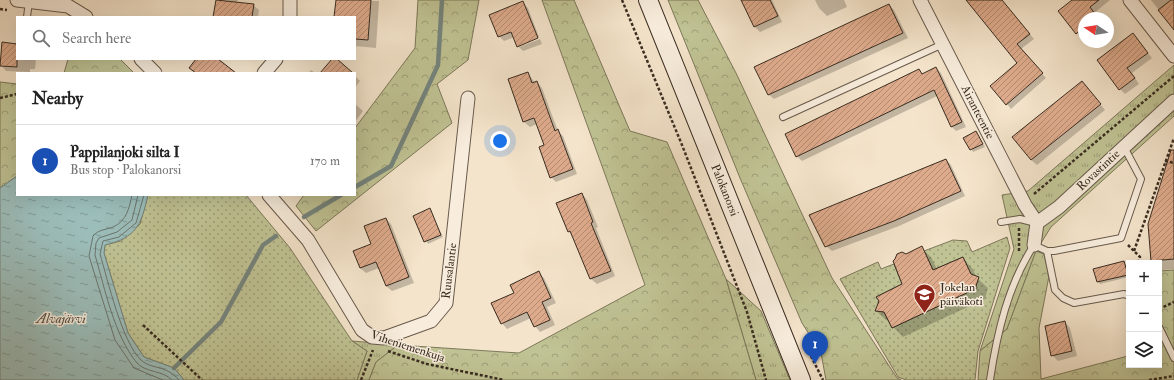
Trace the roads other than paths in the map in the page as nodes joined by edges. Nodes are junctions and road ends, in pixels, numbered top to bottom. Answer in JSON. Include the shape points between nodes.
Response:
{"nodes":[{"id":1,"x":290,"y":0,"type":"edge"},
{"id":2,"x":648,"y":0,"type":"edge"},
{"id":3,"x":920,"y":0,"type":"edge"},
{"id":4,"x":1130,"y":0,"type":"edge"},
{"id":5,"x":23,"y":1,"type":"edge"},
{"id":6,"x":68,"y":3,"type":"edge"},
{"id":7,"x":26,"y":16,"type":"edge"},
{"id":8,"x":85,"y":16,"type":"edge"},
{"id":9,"x":290,"y":16,"type":"edge"},
{"id":10,"x":943,"y":44,"type":"junction"},
{"id":11,"x":1174,"y":56,"type":"edge"},
{"id":12,"x":142,"y":60,"type":"edge"},
{"id":13,"x":275,"y":60,"type":"edge"},
{"id":14,"x":154,"y":72,"type":"edge"},
{"id":15,"x":265,"y":72,"type":"edge"},
{"id":16,"x":468,"y":98,"type":"dead end"},
{"id":17,"x":1172,"y":108,"type":"edge"},
{"id":18,"x":783,"y":117,"type":"dead end"},
{"id":19,"x":1123,"y":146,"type":"junction"},
{"id":20,"x":270,"y":196,"type":"edge"},
{"id":21,"x":1001,"y":222,"type":"dead end"},
{"id":22,"x":1037,"y":223,"type":"junction"},
{"id":23,"x":1034,"y":246,"type":"junction"},
{"id":24,"x":1047,"y":251,"type":"junction"},
{"id":25,"x":1126,"y":295,"type":"edge"},
{"id":26,"x":1161,"y":332,"type":"edge"},
{"id":27,"x":1174,"y":358,"type":"edge"},
{"id":28,"x":800,"y":380,"type":"edge"},
{"id":29,"x":990,"y":380,"type":"edge"}],
"edges":[{"from":1,"to":9,"type":"street"},
{"from":2,"to":28,"type":"main road","name":"Palokanorsi"},
{"from":3,"to":10,"type":"street","name":"Airanteentie"},
{"from":4,"to":11,"type":"street"},
{"from":5,"to":6,"type":"street"},
{"from":5,"to":7,"type":"lane"},
{"from":6,"to":8,"type":"street"},
{"from":10,"to":18,"type":"lane"},
{"from":10,"to":22,"type":"street","name":"Airanteentie","via":[[1025,205]]},
{"from":12,"to":14,"type":"street"},
{"from":13,"to":15,"type":"street"},
{"from":16,"to":20,"type":"street","name":"Ruusalantie","via":[[446,303],[431,321],[384,338],[372,337],[362,330],[308,240]]},
{"from":17,"to":19,"type":"street","name":"Rovastintie"},
{"from":19,"to":22,"type":"street","name":"Rovastintie","via":[[1059,207]]},
{"from":19,"to":24,"type":"lane","via":[[1141,180],[1121,238]]},
{"from":21,"to":22,"type":"lane","via":[[1020,219]]},
{"from":22,"to":23,"type":"street"},
{"from":23,"to":24,"type":"lane"},
{"from":23,"to":29,"type":"lane","via":[[1021,265],[1001,321]]},
{"from":24,"to":25,"type":"lane","via":[[1055,290],[1063,298],[1074,303]]},
{"from":26,"to":27,"type":"lane"}]}
